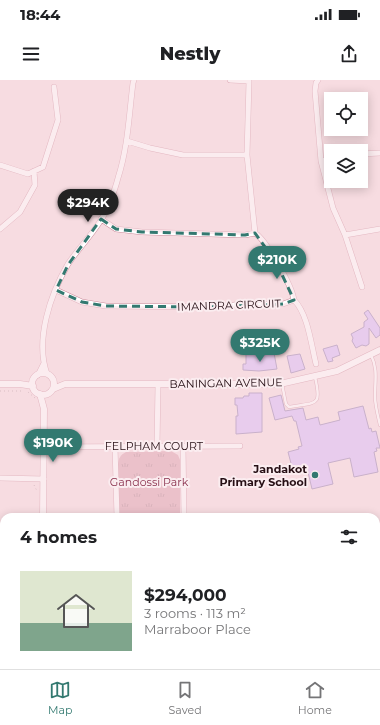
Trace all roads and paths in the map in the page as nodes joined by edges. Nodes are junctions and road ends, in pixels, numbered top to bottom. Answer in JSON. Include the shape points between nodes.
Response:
{"nodes":[{"id":1,"x":134,"y":80,"type":"edge"},
{"id":2,"x":230,"y":80,"type":"edge"},
{"id":3,"x":318,"y":80,"type":"edge"},
{"id":4,"x":54,"y":87,"type":"dead end"},
{"id":5,"x":127,"y":141,"type":"junction"},
{"id":6,"x":380,"y":153,"type":"edge"},
{"id":7,"x":368,"y":154,"type":"edge"},
{"id":8,"x":247,"y":155,"type":"junction"},
{"id":9,"x":322,"y":161,"type":"joint"},
{"id":10,"x":0,"y":165,"type":"edge"},
{"id":11,"x":34,"y":171,"type":"junction"},
{"id":12,"x":101,"y":219,"type":"junction"},
{"id":13,"x":0,"y":229,"type":"edge"},
{"id":14,"x":380,"y":229,"type":"edge"},
{"id":15,"x":256,"y":233,"type":"junction"},
{"id":16,"x":345,"y":235,"type":"junction"},
{"id":17,"x":362,"y":287,"type":"dead end"},
{"id":18,"x":56,"y":290,"type":"junction"},
{"id":19,"x":294,"y":300,"type":"junction"},
{"id":20,"x":380,"y":350,"type":"edge"},
{"id":21,"x":371,"y":355,"type":"junction"},
{"id":22,"x":44,"y":363,"type":"junction"},
{"id":23,"x":316,"y":364,"type":"dead end"},
{"id":24,"x":47,"y":374,"type":"junction"},
{"id":25,"x":38,"y":375,"type":"junction"},
{"id":26,"x":315,"y":377,"type":"junction"},
{"id":27,"x":53,"y":379,"type":"junction"},
{"id":28,"x":33,"y":383,"type":"junction"},
{"id":29,"x":282,"y":383,"type":"junction"},
{"id":30,"x":0,"y":384,"type":"edge"},
{"id":31,"x":65,"y":384,"type":"junction"},
{"id":32,"x":158,"y":384,"type":"junction"},
{"id":33,"x":22,"y":387,"type":"junction"},
{"id":34,"x":53,"y":389,"type":"junction"},
{"id":35,"x":0,"y":391,"type":"edge"},
{"id":36,"x":26,"y":391,"type":"dead end"},
{"id":37,"x":40,"y":394,"type":"junction"},
{"id":38,"x":48,"y":394,"type":"junction"},
{"id":39,"x":36,"y":402,"type":"dead end"},
{"id":40,"x":44,"y":409,"type":"junction"},
{"id":41,"x":380,"y":425,"type":"edge"},
{"id":42,"x":115,"y":446,"type":"junction"},
{"id":43,"x":158,"y":446,"type":"junction"},
{"id":44,"x":184,"y":446,"type":"junction"},
{"id":45,"x":240,"y":446,"type":"dead end"},
{"id":46,"x":44,"y":447,"type":"junction"},
{"id":47,"x":0,"y":478,"type":"edge"},
{"id":48,"x":34,"y":479,"type":"junction"},
{"id":49,"x":44,"y":479,"type":"junction"},
{"id":50,"x":38,"y":494,"type":"dead end"},
{"id":51,"x":43,"y":513,"type":"edge"},
{"id":52,"x":117,"y":513,"type":"edge"},
{"id":53,"x":184,"y":513,"type":"edge"}],
"edges":[{"from":1,"to":5,"type":"street"},
{"from":2,"to":8,"type":"street","via":[[249,81]]},
{"from":3,"to":9,"type":"street","via":[[315,91]]},
{"from":4,"to":11,"type":"street","via":[[58,120],[43,167]]},
{"from":5,"to":8,"type":"street","via":[[184,154]]},
{"from":5,"to":12,"type":"street","via":[[118,179]]},
{"from":6,"to":7,"type":"street"},
{"from":8,"to":15,"type":"street"},
{"from":9,"to":16,"type":"street","via":[[333,208]]},
{"from":10,"to":11,"type":"street","via":[[28,174]]},
{"from":11,"to":13,"type":"street","via":[[35,185],[20,212]]},
{"from":12,"to":15,"type":"street","via":[[116,229],[142,232],[245,235]]},
{"from":12,"to":18,"type":"street","via":[[68,265]]},
{"from":14,"to":16,"type":"street"},
{"from":15,"to":19,"type":"street","name":"IMANDRA CIRCUIT","via":[[261,237],[293,292]]},
{"from":16,"to":17,"type":"street"},
{"from":18,"to":19,"type":"street","name":"IMANDRA CIRCUIT","via":[[82,302],[106,306],[208,307],[283,304]]},
{"from":18,"to":22,"type":"street","via":[[47,312]]},
{"from":19,"to":23,"type":"street","via":[[300,306]]},
{"from":20,"to":21,"type":"street","name":"BANINGAN AVENUE"},
{"from":21,"to":26,"type":"street","name":"BANINGAN AVENUE","via":[[337,371]]},
{"from":21,"to":41,"type":"lane","via":[[376,373],[375,398]]},
{"from":22,"to":24,"type":"street"},
{"from":22,"to":25,"type":"street"},
{"from":24,"to":25,"type":"street"},
{"from":24,"to":27,"type":"street"},
{"from":25,"to":28,"type":"street"},
{"from":26,"to":29,"type":"street","name":"BANINGAN AVENUE"},
{"from":26,"to":29,"type":"lane","via":[[318,399],[289,407],[286,404]]},
{"from":27,"to":31,"type":"street","name":"BANINGAN AVENUE"},
{"from":27,"to":34,"type":"street"},
{"from":28,"to":33,"type":"street"},
{"from":28,"to":37,"type":"street","via":[[36,393]]},
{"from":29,"to":32,"type":"street","name":"BANINGAN AVENUE"},
{"from":30,"to":33,"type":"street"},
{"from":31,"to":32,"type":"street","name":"BANINGAN AVENUE"},
{"from":31,"to":34,"type":"street","name":"BANINGAN AVENUE"},
{"from":32,"to":43,"type":"street"},
{"from":33,"to":35,"type":"path"},
{"from":34,"to":38,"type":"street"},
{"from":36,"to":39,"type":"path"},
{"from":37,"to":38,"type":"street"},
{"from":37,"to":40,"type":"street"},
{"from":38,"to":40,"type":"street"},
{"from":40,"to":46,"type":"street"},
{"from":42,"to":43,"type":"street","name":"FELPHAM COURT"},
{"from":42,"to":46,"type":"street","name":"FELPHAM COURT"},
{"from":42,"to":52,"type":"street"},
{"from":43,"to":44,"type":"street","name":"FELPHAM COURT"},
{"from":44,"to":45,"type":"street","name":"FELPHAM COURT"},
{"from":44,"to":53,"type":"street"},
{"from":46,"to":49,"type":"street"},
{"from":47,"to":48,"type":"street"},
{"from":48,"to":49,"type":"street"},
{"from":48,"to":50,"type":"path","via":[[34,487]]},
{"from":49,"to":51,"type":"street"}]}
